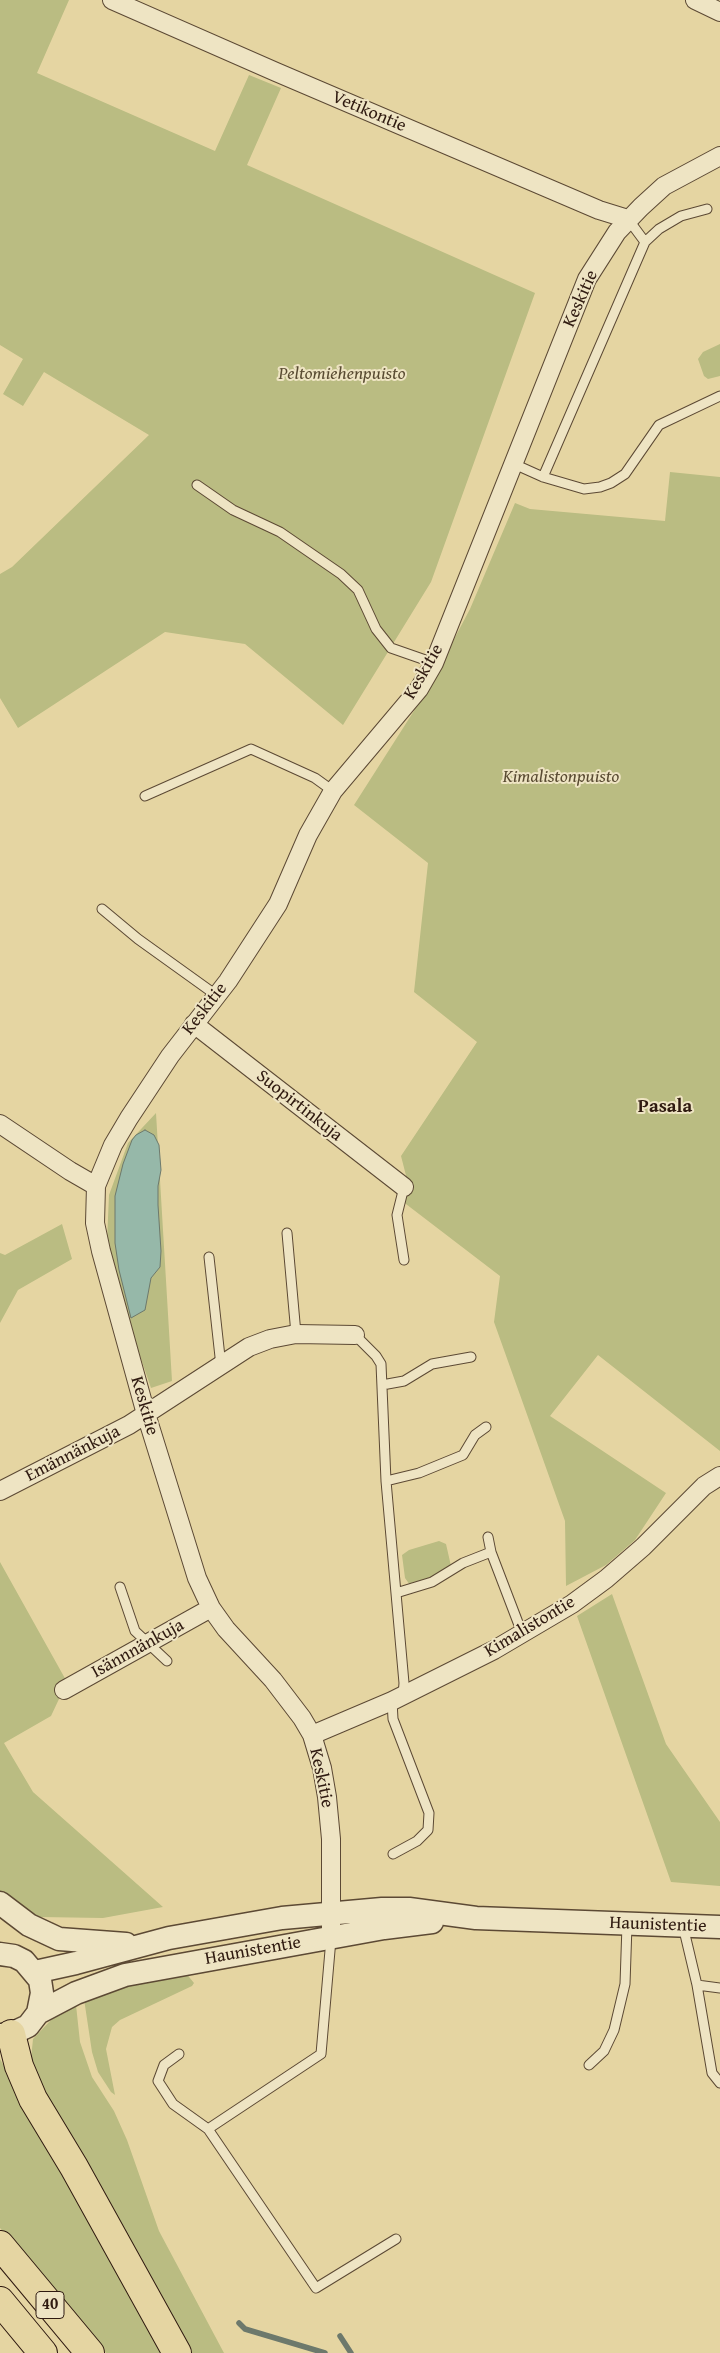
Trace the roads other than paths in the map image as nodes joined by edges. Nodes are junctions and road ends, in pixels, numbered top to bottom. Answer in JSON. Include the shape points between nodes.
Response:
{"nodes":[{"id":1,"x":112,"y":0,"type":"edge"},
{"id":2,"x":695,"y":0,"type":"edge"},
{"id":3,"x":720,"y":12,"type":"edge"},
{"id":4,"x":720,"y":156,"type":"edge"},
{"id":5,"x":706,"y":209,"type":"dead end"},
{"id":6,"x":628,"y":219,"type":"junction"},
{"id":7,"x":645,"y":242,"type":"junction"},
{"id":8,"x":720,"y":396,"type":"edge"},
{"id":9,"x":514,"y":464,"type":"junction"},
{"id":10,"x":543,"y":477,"type":"junction"},
{"id":11,"x":197,"y":485,"type":"dead end"},
{"id":12,"x":434,"y":662,"type":"junction"},
{"id":13,"x":332,"y":791,"type":"junction"},
{"id":14,"x":144,"y":796,"type":"dead end"},
{"id":15,"x":102,"y":909,"type":"dead end"},
{"id":16,"x":216,"y":995,"type":"junction"},
{"id":17,"x":194,"y":1024,"type":"junction"},
{"id":18,"x":0,"y":1124,"type":"edge"},
{"id":19,"x":96,"y":1186,"type":"junction"},
{"id":20,"x":404,"y":1187,"type":"joint"},
{"id":21,"x":287,"y":1232,"type":"dead end"},
{"id":22,"x":209,"y":1257,"type":"dead end"},
{"id":23,"x":404,"y":1260,"type":"dead end"},
{"id":24,"x":296,"y":1334,"type":"junction"},
{"id":25,"x":355,"y":1335,"type":"joint"},
{"id":26,"x":471,"y":1358,"type":"dead end"},
{"id":27,"x":221,"y":1366,"type":"junction"},
{"id":28,"x":382,"y":1385,"type":"junction"},
{"id":29,"x":146,"y":1414,"type":"junction"},
{"id":30,"x":486,"y":1427,"type":"dead end"},
{"id":31,"x":720,"y":1476,"type":"edge"},
{"id":32,"x":386,"y":1481,"type":"junction"},
{"id":33,"x":0,"y":1491,"type":"edge"},
{"id":34,"x":488,"y":1537,"type":"dead end"},
{"id":35,"x":491,"y":1552,"type":"junction"},
{"id":36,"x":120,"y":1587,"type":"dead end"},
{"id":37,"x":396,"y":1593,"type":"junction"},
{"id":38,"x":211,"y":1608,"type":"junction"},
{"id":39,"x":522,"y":1634,"type":"junction"},
{"id":40,"x":148,"y":1644,"type":"junction"},
{"id":41,"x":167,"y":1661,"type":"dead end"},
{"id":42,"x":64,"y":1690,"type":"dead end"},
{"id":43,"x":397,"y":1699,"type":"junction"},
{"id":44,"x":312,"y":1735,"type":"junction"},
{"id":45,"x":393,"y":1854,"type":"dead end"},
{"id":46,"x":0,"y":1903,"type":"edge"},
{"id":47,"x":331,"y":1914,"type":"junction"},
{"id":48,"x":476,"y":1918,"type":"junction"},
{"id":49,"x":627,"y":1924,"type":"junction"},
{"id":50,"x":683,"y":1926,"type":"junction"},
{"id":51,"x":720,"y":1928,"type":"edge"},
{"id":52,"x":331,"y":1938,"type":"junction"},
{"id":53,"x":142,"y":1945,"type":"junction"},
{"id":54,"x":0,"y":1954,"type":"edge"},
{"id":55,"x":35,"y":1972,"type":"junction"},
{"id":56,"x":697,"y":1985,"type":"junction"},
{"id":57,"x":720,"y":1988,"type":"edge"},
{"id":58,"x":38,"y":2013,"type":"junction"},
{"id":59,"x":6,"y":2034,"type":"edge"},
{"id":60,"x":179,"y":2054,"type":"dead end"},
{"id":61,"x":589,"y":2065,"type":"dead end"},
{"id":62,"x":720,"y":2083,"type":"edge"},
{"id":63,"x":208,"y":2129,"type":"junction"},
{"id":64,"x":396,"y":2239,"type":"dead end"},
{"id":65,"x":0,"y":2245,"type":"edge"},
{"id":66,"x":0,"y":2302,"type":"edge"},
{"id":67,"x":43,"y":2353,"type":"edge"},
{"id":68,"x":90,"y":2353,"type":"edge"},
{"id":69,"x":177,"y":2353,"type":"edge"}],
"edges":[{"from":1,"to":6,"type":"street","name":"Vetikontie","via":[[590,206]]},
{"from":2,"to":3,"type":"street"},
{"from":4,"to":6,"type":"street","name":"Keskitie","via":[[664,186]]},
{"from":5,"to":7,"type":"lane","via":[[681,216]]},
{"from":6,"to":7,"type":"lane"},
{"from":6,"to":9,"type":"street","name":"Keskitie","via":[[587,279]]},
{"from":7,"to":10,"type":"lane"},
{"from":8,"to":10,"type":"lane","via":[[659,425],[625,474],[611,483],[584,489]]},
{"from":9,"to":10,"type":"lane"},
{"from":9,"to":12,"type":"street","name":"Keskitie"},
{"from":11,"to":12,"type":"lane","via":[[233,510],[280,532],[341,574],[358,590],[376,628],[391,648]]},
{"from":12,"to":13,"type":"street","name":"Keskitie","via":[[419,689]]},
{"from":13,"to":14,"type":"lane","via":[[314,778],[251,749]]},
{"from":13,"to":16,"type":"street","name":"Keskitie","via":[[308,835],[278,904]]},
{"from":15,"to":16,"type":"lane"},
{"from":16,"to":17,"type":"street","name":"Keskitie"},
{"from":17,"to":19,"type":"street","name":"Keskitie","via":[[129,1118],[113,1145]]},
{"from":17,"to":20,"type":"street","name":"Suopirtinkuja"},
{"from":18,"to":19,"type":"street"},
{"from":19,"to":29,"type":"street","name":"Keskitie","via":[[95,1223],[101,1251]]},
{"from":20,"to":23,"type":"lane","via":[[397,1215]]},
{"from":21,"to":24,"type":"lane"},
{"from":22,"to":27,"type":"lane"},
{"from":24,"to":25,"type":"street","name":"Emännänkuja"},
{"from":24,"to":27,"type":"street","name":"Emännänkuja","via":[[249,1347]]},
{"from":25,"to":28,"type":"lane","via":[[381,1364]]},
{"from":26,"to":28,"type":"lane","via":[[432,1364],[404,1381]]},
{"from":27,"to":29,"type":"street","name":"Emännänkuja"},
{"from":28,"to":32,"type":"lane"},
{"from":29,"to":33,"type":"street","name":"Emännänkuja"},
{"from":29,"to":38,"type":"street","name":"Keskitie","via":[[197,1578]]},
{"from":30,"to":32,"type":"lane","via":[[475,1435],[463,1455],[419,1473]]},
{"from":31,"to":39,"type":"street","name":"Kimalistontie","via":[[704,1486],[606,1579]]},
{"from":32,"to":37,"type":"lane"},
{"from":34,"to":35,"type":"lane"},
{"from":35,"to":37,"type":"lane","via":[[463,1563],[437,1580]]},
{"from":35,"to":39,"type":"lane"},
{"from":36,"to":40,"type":"lane","via":[[135,1631]]},
{"from":37,"to":43,"type":"lane","via":[[404,1683]]},
{"from":38,"to":40,"type":"street","name":"Isännnänkuja"},
{"from":38,"to":44,"type":"street","name":"Keskitie","via":[[273,1680]]},
{"from":39,"to":43,"type":"street","name":"Kimalistontie"},
{"from":40,"to":41,"type":"lane"},
{"from":40,"to":42,"type":"street","name":"Isännnänkuja"},
{"from":43,"to":44,"type":"street","name":"Kimalistontie"},
{"from":43,"to":45,"type":"lane","via":[[392,1719],[430,1813],[428,1830],[417,1841]]},
{"from":44,"to":47,"type":"street","name":"Keskitie","via":[[328,1797]]},
{"from":46,"to":53,"type":"street","via":[[44,1934],[60,1939]]},
{"from":47,"to":48,"type":"street","name":"Haunistentie","via":[[382,1909]]},
{"from":47,"to":52,"type":"street","name":"Keskitie"},
{"from":47,"to":53,"type":"street","name":"Haunistentie","via":[[282,1918]]},
{"from":48,"to":49,"type":"street","name":"Haunistentie"},
{"from":48,"to":52,"type":"street","name":"Haunistentie","via":[[412,1924]]},
{"from":49,"to":50,"type":"street","name":"Haunistentie"},
{"from":49,"to":61,"type":"lane","via":[[625,1984],[614,2030],[604,2051]]},
{"from":50,"to":51,"type":"street","name":"Haunistentie"},
{"from":50,"to":56,"type":"lane"},
{"from":52,"to":58,"type":"street","name":"Haunistentie","via":[[125,1975],[76,1993]]},
{"from":52,"to":63,"type":"lane","via":[[321,2054]]},
{"from":53,"to":55,"type":"street","name":"Haunistentie"},
{"from":54,"to":55,"type":"street","via":[[24,1961]]},
{"from":55,"to":58,"type":"street","via":[[42,1993]]},
{"from":56,"to":57,"type":"lane"},
{"from":56,"to":62,"type":"lane","via":[[712,2073]]},
{"from":58,"to":59,"type":"street","name":"Haunistentie","via":[[28,2026]]},
{"from":59,"to":69,"type":"highway","via":[[33,2099]]},
{"from":60,"to":63,"type":"lane","via":[[164,2065],[158,2081],[173,2104]]},
{"from":63,"to":64,"type":"lane","via":[[316,2288]]},
{"from":65,"to":68,"type":"highway","number":"40"},
{"from":66,"to":67,"type":"highway","number":"40"}]}
